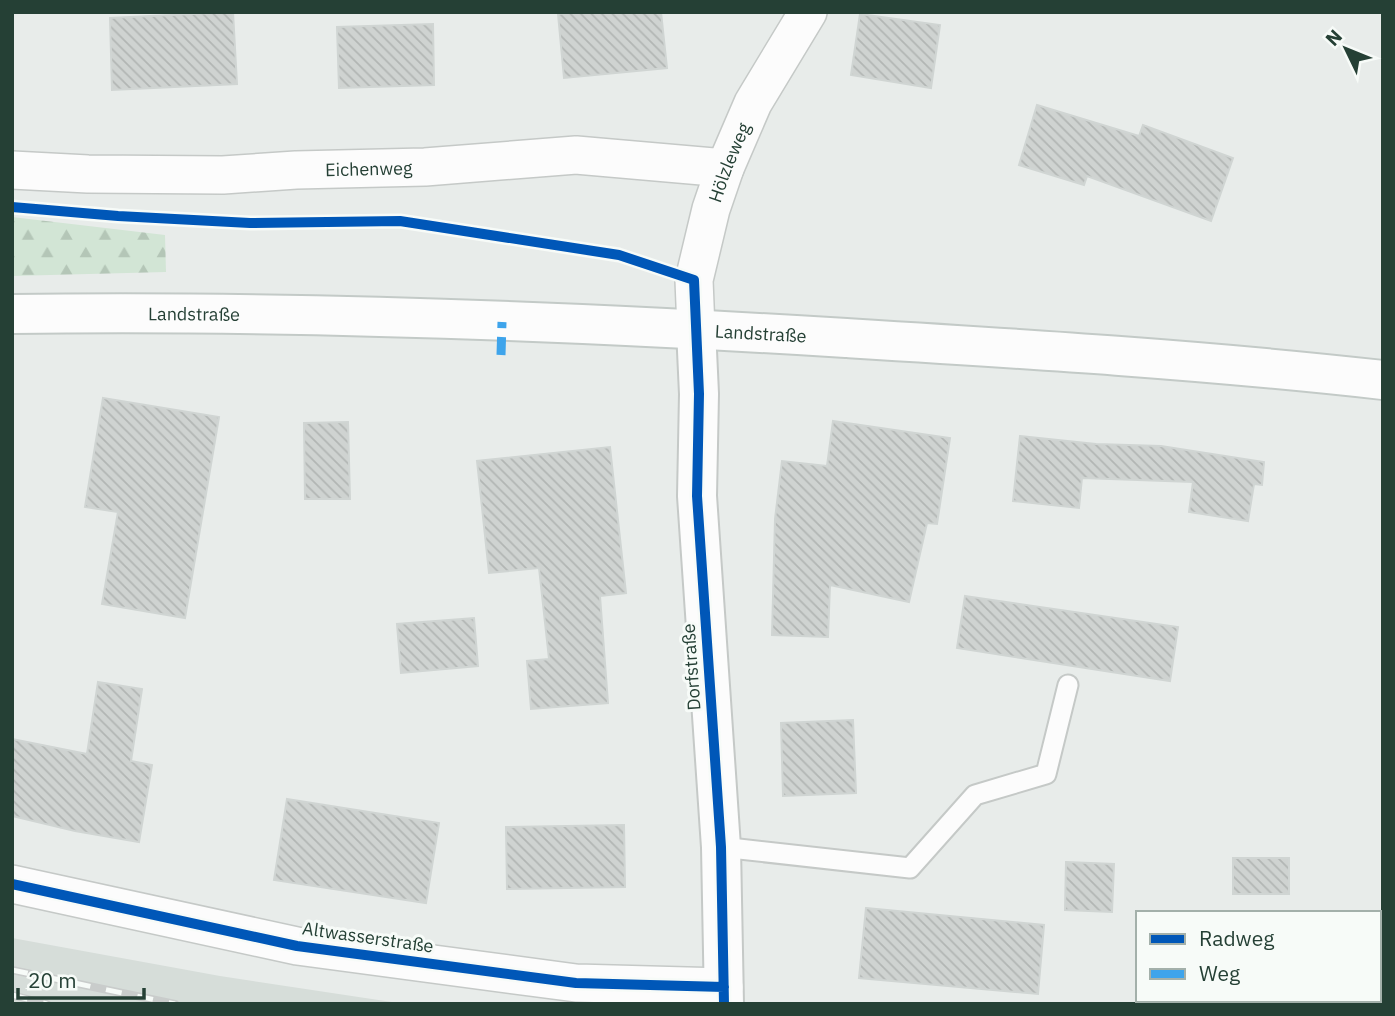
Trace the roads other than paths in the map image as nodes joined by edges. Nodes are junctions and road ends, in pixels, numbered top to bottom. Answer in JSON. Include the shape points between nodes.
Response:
{"nodes":[{"id":1,"x":808,"y":12,"type":"edge"},
{"id":2,"x":725,"y":168,"type":"junction"},
{"id":3,"x":12,"y":170,"type":"edge"},
{"id":4,"x":12,"y":314,"type":"edge"},
{"id":5,"x":696,"y":329,"type":"junction"},
{"id":6,"x":1383,"y":380,"type":"edge"},
{"id":7,"x":1068,"y":685,"type":"dead end"},
{"id":8,"x":721,"y":847,"type":"junction"},
{"id":9,"x":12,"y":884,"type":"edge"},
{"id":10,"x":724,"y":995,"type":"edge"}],
"edges":[{"from":1,"to":2,"type":"street","name":"Hölzleweg","via":[[753,103]]},
{"from":2,"to":3,"type":"street","name":"Eichenweg","via":[[576,155],[223,175]]},
{"from":2,"to":5,"type":"street","name":"Hölzleweg","via":[[694,281]]},
{"from":4,"to":5,"type":"main road","name":"Landstraße","via":[[264,314]]},
{"from":5,"to":6,"type":"main road","name":"Landstraße","via":[[994,347]]},
{"from":5,"to":8,"type":"main road","name":"Dorfstraße","via":[[697,496]]},
{"from":7,"to":8,"type":"lane","via":[[1046,774],[975,795],[910,869]]},
{"from":8,"to":10,"type":"main road","name":"Dorfstraße"},
{"from":9,"to":10,"type":"street","name":"Altwasserstraße","via":[[297,946],[576,984]]}]}
